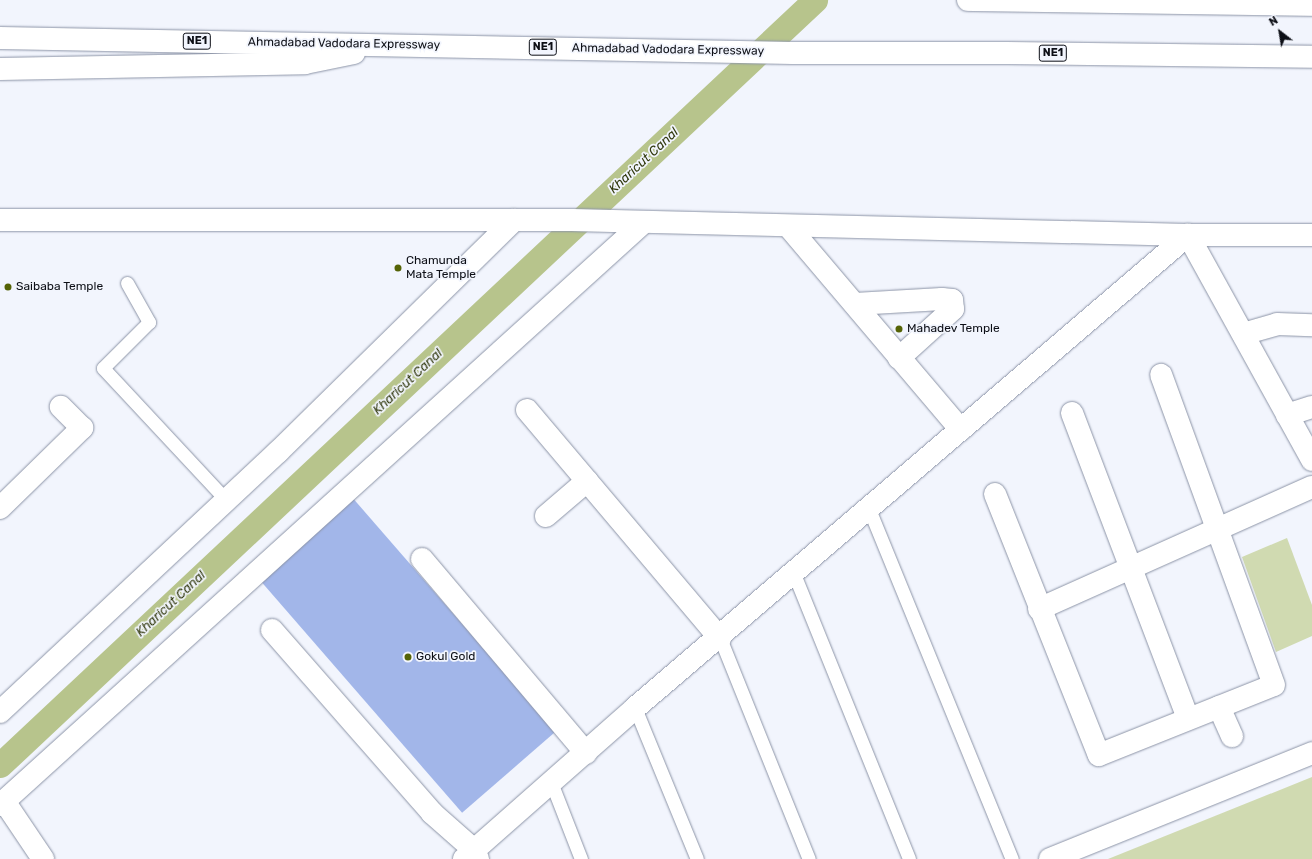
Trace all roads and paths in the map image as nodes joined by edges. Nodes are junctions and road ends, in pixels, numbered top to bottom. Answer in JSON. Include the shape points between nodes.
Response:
{"nodes":[{"id":1,"x":968,"y":0,"type":"edge"},
{"id":2,"x":1312,"y":5,"type":"edge"},
{"id":3,"x":0,"y":38,"type":"edge"},
{"id":4,"x":394,"y":45,"type":"junction"},
{"id":5,"x":1312,"y":57,"type":"edge"},
{"id":6,"x":0,"y":69,"type":"edge"},
{"id":7,"x":0,"y":220,"type":"edge"},
{"id":8,"x":514,"y":220,"type":"junction"},
{"id":9,"x":643,"y":223,"type":"junction"},
{"id":10,"x":788,"y":226,"type":"junction"},
{"id":11,"x":1188,"y":235,"type":"junction"},
{"id":12,"x":1312,"y":235,"type":"edge"},
{"id":13,"x":127,"y":283,"type":"dead end"},
{"id":14,"x":855,"y":304,"type":"junction"},
{"id":15,"x":1312,"y":325,"type":"edge"},
{"id":16,"x":1243,"y":334,"type":"junction"},
{"id":17,"x":899,"y":358,"type":"junction"},
{"id":18,"x":1161,"y":375,"type":"dead end"},
{"id":19,"x":61,"y":407,"type":"dead end"},
{"id":20,"x":1312,"y":407,"type":"edge"},
{"id":21,"x":527,"y":410,"type":"dead end"},
{"id":22,"x":1072,"y":413,"type":"dead end"},
{"id":23,"x":1287,"y":415,"type":"junction"},
{"id":24,"x":961,"y":430,"type":"junction"},
{"id":25,"x":1312,"y":460,"type":"edge"},
{"id":26,"x":587,"y":481,"type":"junction"},
{"id":27,"x":1312,"y":487,"type":"edge"},
{"id":28,"x":995,"y":494,"type":"dead end"},
{"id":29,"x":226,"y":500,"type":"junction"},
{"id":30,"x":0,"y":508,"type":"edge"},
{"id":31,"x":869,"y":509,"type":"junction"},
{"id":32,"x":546,"y":516,"type":"dead end"},
{"id":33,"x":1217,"y":529,"type":"junction"},
{"id":34,"x":422,"y":559,"type":"dead end"},
{"id":35,"x":1131,"y":568,"type":"junction"},
{"id":36,"x":794,"y":574,"type":"junction"},
{"id":37,"x":1039,"y":608,"type":"junction"},
{"id":38,"x":272,"y":630,"type":"dead end"},
{"id":39,"x":720,"y":638,"type":"junction"},
{"id":40,"x":1219,"y":707,"type":"junction"},
{"id":41,"x":635,"y":708,"type":"junction"},
{"id":42,"x":0,"y":712,"type":"edge"},
{"id":43,"x":1188,"y":719,"type":"junction"},
{"id":44,"x":1232,"y":736,"type":"dead end"},
{"id":45,"x":586,"y":753,"type":"junction"},
{"id":46,"x":1312,"y":753,"type":"edge"},
{"id":47,"x":551,"y":782,"type":"junction"},
{"id":48,"x":2,"y":803,"type":"edge"},
{"id":49,"x":472,"y":856,"type":"edge"},
{"id":50,"x":43,"y":859,"type":"edge"},
{"id":51,"x":581,"y":859,"type":"edge"},
{"id":52,"x":697,"y":859,"type":"edge"},
{"id":53,"x":809,"y":859,"type":"edge"},
{"id":54,"x":909,"y":859,"type":"edge"},
{"id":55,"x":1012,"y":859,"type":"edge"},
{"id":56,"x":1050,"y":859,"type":"edge"}],
"edges":[{"from":1,"to":2,"type":"main road"},
{"from":3,"to":4,"type":"main road","name":"Ahmadabad Vadodara Expressway","number":"NE1"},
{"from":4,"to":5,"type":"main road","name":"Ahmadabad Vadodara Expressway","number":"NE1","via":[[793,53]]},
{"from":4,"to":6,"type":"main road","via":[[305,63]]},
{"from":7,"to":8,"type":"main road"},
{"from":8,"to":9,"type":"main road"},
{"from":8,"to":29,"type":"main road"},
{"from":9,"to":10,"type":"main road"},
{"from":9,"to":48,"type":"main road"},
{"from":10,"to":11,"type":"main road"},
{"from":10,"to":14,"type":"main road"},
{"from":11,"to":12,"type":"main road"},
{"from":11,"to":16,"type":"main road"},
{"from":11,"to":24,"type":"main road"},
{"from":13,"to":29,"type":"lane","via":[[149,322],[104,368]]},
{"from":14,"to":17,"type":"main road"},
{"from":14,"to":17,"type":"main road","via":[[942,298],[952,300],[953,309]]},
{"from":15,"to":16,"type":"main road","via":[[1277,324]]},
{"from":16,"to":23,"type":"main road"},
{"from":17,"to":24,"type":"main road"},
{"from":18,"to":33,"type":"main road"},
{"from":19,"to":30,"type":"main road","via":[[82,428]]},
{"from":20,"to":23,"type":"main road"},
{"from":21,"to":26,"type":"main road"},
{"from":22,"to":35,"type":"main road"},
{"from":23,"to":25,"type":"main road"},
{"from":24,"to":31,"type":"main road"},
{"from":26,"to":32,"type":"main road"},
{"from":26,"to":39,"type":"main road"},
{"from":27,"to":33,"type":"main road"},
{"from":28,"to":37,"type":"main road"},
{"from":29,"to":42,"type":"main road"},
{"from":31,"to":36,"type":"main road"},
{"from":31,"to":55,"type":"lane"},
{"from":33,"to":35,"type":"main road"},
{"from":33,"to":40,"type":"main road","via":[[1274,685]]},
{"from":34,"to":45,"type":"main road"},
{"from":35,"to":37,"type":"main road"},
{"from":35,"to":43,"type":"main road"},
{"from":36,"to":39,"type":"main road"},
{"from":36,"to":54,"type":"lane"},
{"from":37,"to":43,"type":"main road","via":[[1099,755]]},
{"from":38,"to":49,"type":"main road"},
{"from":39,"to":41,"type":"main road"},
{"from":39,"to":53,"type":"lane"},
{"from":40,"to":43,"type":"main road"},
{"from":40,"to":44,"type":"main road"},
{"from":41,"to":45,"type":"main road"},
{"from":41,"to":52,"type":"lane"},
{"from":45,"to":47,"type":"main road"},
{"from":46,"to":56,"type":"main road"},
{"from":47,"to":49,"type":"main road"},
{"from":47,"to":51,"type":"lane"},
{"from":48,"to":50,"type":"main road"}]}
